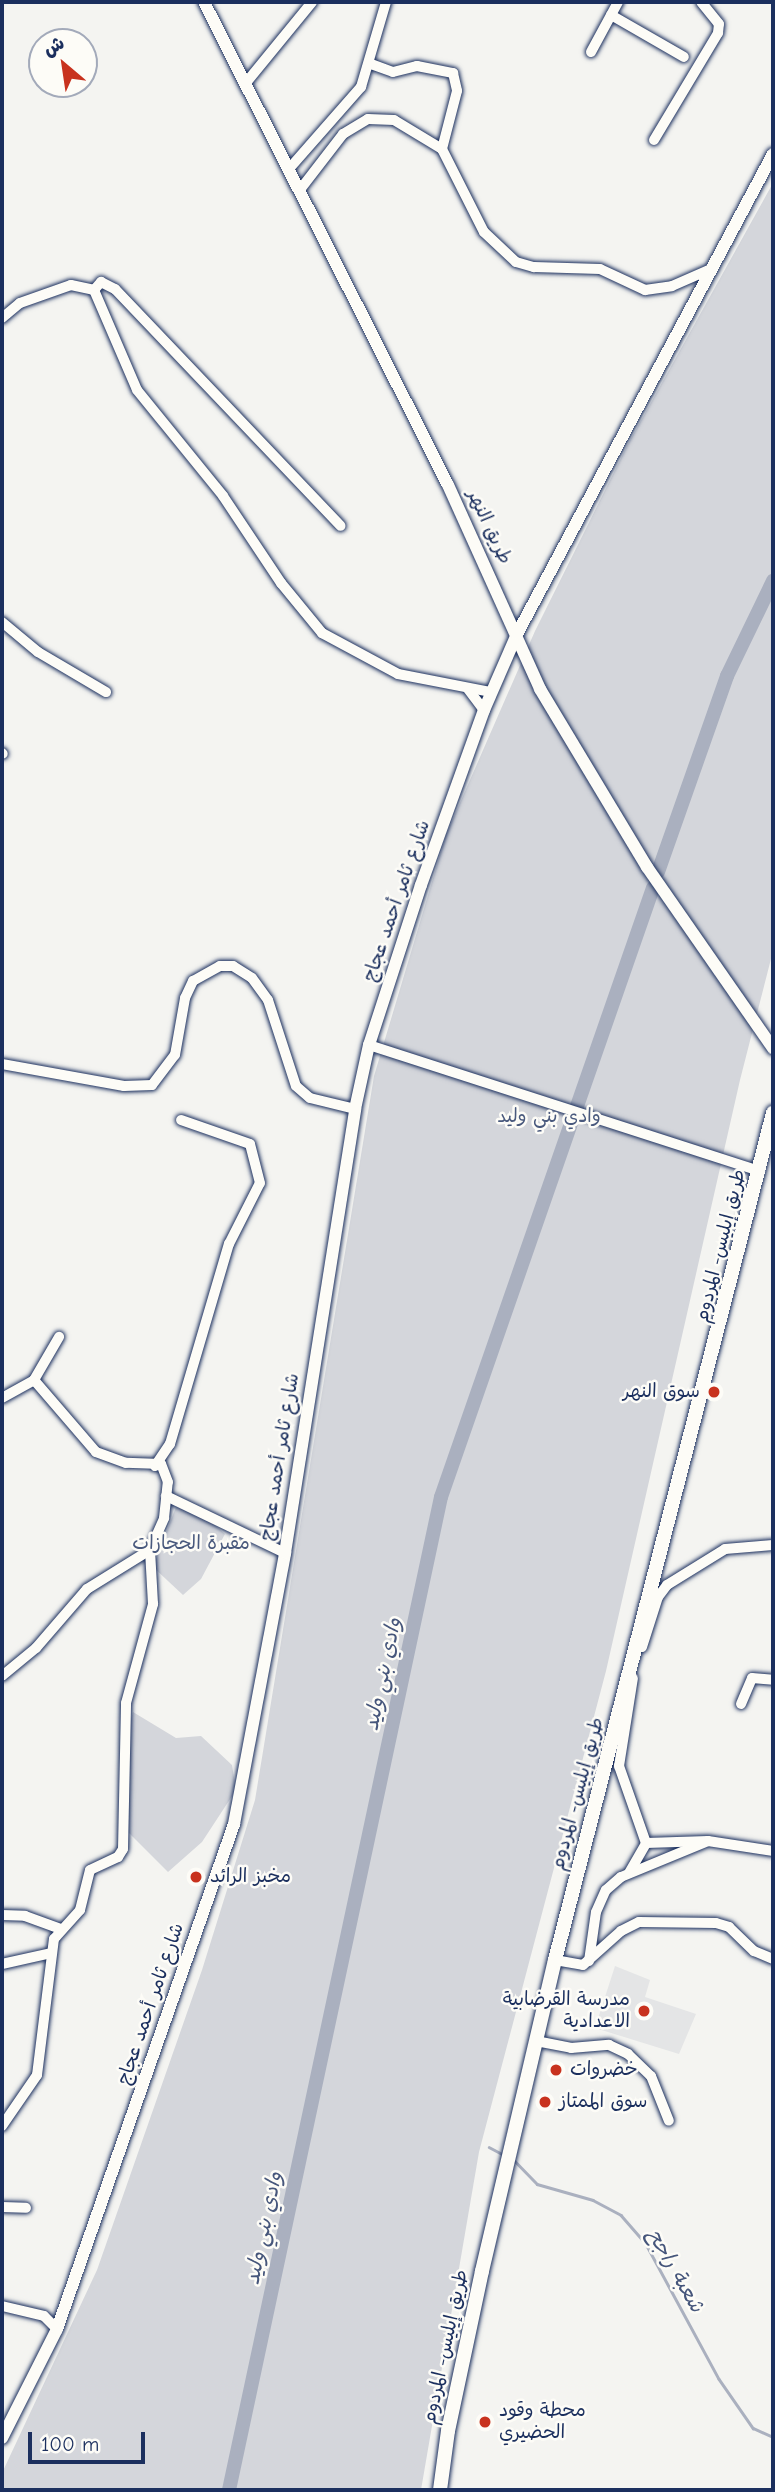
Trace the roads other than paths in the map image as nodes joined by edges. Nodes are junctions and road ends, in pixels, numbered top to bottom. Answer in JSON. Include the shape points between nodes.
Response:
{"nodes":[{"id":1,"x":204,"y":2,"type":"edge"},
{"id":2,"x":312,"y":2,"type":"edge"},
{"id":3,"x":386,"y":2,"type":"edge"},
{"id":4,"x":618,"y":2,"type":"edge"},
{"id":5,"x":701,"y":2,"type":"edge"},
{"id":6,"x":611,"y":15,"type":"junction"},
{"id":7,"x":591,"y":52,"type":"dead end"},
{"id":8,"x":684,"y":57,"type":"dead end"},
{"id":9,"x":371,"y":64,"type":"junction"},
{"id":10,"x":245,"y":84,"type":"junction"},
{"id":11,"x":654,"y":140,"type":"dead end"},
{"id":12,"x":442,"y":149,"type":"junction"},
{"id":13,"x":773,"y":154,"type":"edge"},
{"id":14,"x":288,"y":170,"type":"junction"},
{"id":15,"x":299,"y":191,"type":"junction"},
{"id":16,"x":711,"y":269,"type":"junction"},
{"id":17,"x":93,"y":290,"type":"junction"},
{"id":18,"x":2,"y":318,"type":"edge"},
{"id":19,"x":341,"y":526,"type":"dead end"},
{"id":20,"x":2,"y":622,"type":"edge"},
{"id":21,"x":517,"y":634,"type":"junction"},
{"id":22,"x":468,"y":689,"type":"junction"},
{"id":23,"x":106,"y":692,"type":"dead end"},
{"id":24,"x":491,"y":692,"type":"junction"},
{"id":25,"x":484,"y":710,"type":"junction"},
{"id":26,"x":369,"y":1045,"type":"junction"},
{"id":27,"x":773,"y":1048,"type":"edge"},
{"id":28,"x":2,"y":1064,"type":"edge"},
{"id":29,"x":355,"y":1109,"type":"junction"},
{"id":30,"x":773,"y":1113,"type":"edge"},
{"id":31,"x":181,"y":1120,"type":"dead end"},
{"id":32,"x":760,"y":1171,"type":"junction"},
{"id":33,"x":59,"y":1337,"type":"dead end"},
{"id":34,"x":34,"y":1380,"type":"junction"},
{"id":35,"x":2,"y":1398,"type":"edge"},
{"id":36,"x":155,"y":1466,"type":"junction"},
{"id":37,"x":166,"y":1496,"type":"junction"},
{"id":38,"x":773,"y":1545,"type":"edge"},
{"id":39,"x":150,"y":1550,"type":"junction"},
{"id":40,"x":285,"y":1553,"type":"junction"},
{"id":41,"x":633,"y":1671,"type":"junction"},
{"id":42,"x":2,"y":1676,"type":"edge"},
{"id":43,"x":773,"y":1681,"type":"edge"},
{"id":44,"x":741,"y":1704,"type":"dead end"},
{"id":45,"x":708,"y":1841,"type":"junction"},
{"id":46,"x":646,"y":1843,"type":"junction"},
{"id":47,"x":773,"y":1852,"type":"edge"},
{"id":48,"x":629,"y":1873,"type":"junction"},
{"id":49,"x":2,"y":1915,"type":"edge"},
{"id":50,"x":61,"y":1928,"type":"junction"},
{"id":51,"x":51,"y":1953,"type":"junction"},
{"id":52,"x":773,"y":1959,"type":"edge"},
{"id":53,"x":555,"y":1960,"type":"junction"},
{"id":54,"x":589,"y":1961,"type":"junction"},
{"id":55,"x":2,"y":1964,"type":"edge"},
{"id":56,"x":536,"y":2041,"type":"junction"},
{"id":57,"x":669,"y":2121,"type":"dead end"},
{"id":58,"x":2,"y":2126,"type":"edge"},
{"id":59,"x":2,"y":2207,"type":"edge"},
{"id":60,"x":26,"y":2208,"type":"dead end"},
{"id":61,"x":2,"y":2306,"type":"edge"},
{"id":62,"x":57,"y":2329,"type":"junction"},
{"id":63,"x":2,"y":2438,"type":"edge"},
{"id":64,"x":440,"y":2490,"type":"edge"}],
"edges":[{"from":1,"to":10,"type":"main road","name":"طريق النهر"},
{"from":2,"to":10,"type":"street"},
{"from":3,"to":9,"type":"street"},
{"from":4,"to":6,"type":"street"},
{"from":5,"to":11,"type":"street","via":[[719,24],[719,33]]},
{"from":6,"to":7,"type":"street"},
{"from":6,"to":8,"type":"street"},
{"from":9,"to":12,"type":"street","via":[[393,72],[417,66],[453,73],[457,91]]},
{"from":9,"to":14,"type":"street","via":[[354,97]]},
{"from":10,"to":14,"type":"main road","name":"طريق النهر"},
{"from":12,"to":15,"type":"street","via":[[394,120],[368,119],[344,134]]},
{"from":12,"to":16,"type":"street","via":[[484,232],[516,262],[600,269],[645,290],[672,286]]},
{"from":13,"to":16,"type":"main road","name":"شارع ثامر أحمد عجاج"},
{"from":14,"to":15,"type":"main road","name":"طريق النهر"},
{"from":15,"to":21,"type":"main road","name":"طريق النهر","via":[[448,485]]},
{"from":16,"to":21,"type":"main road","name":"شارع ثامر أحمد عجاج"},
{"from":17,"to":18,"type":"street","via":[[71,285],[51,291],[20,303]]},
{"from":17,"to":19,"type":"street","via":[[101,282],[115,289]]},
{"from":17,"to":22,"type":"street","via":[[137,390],[230,506],[281,583],[322,633],[398,674]]},
{"from":20,"to":23,"type":"street","via":[[38,652]]},
{"from":21,"to":24,"type":"main road","name":"شارع ثامر أحمد عجاج"},
{"from":21,"to":27,"type":"main road","name":"طريق النهر","via":[[540,689],[590,778]]},
{"from":22,"to":24,"type":"street"},
{"from":22,"to":25,"type":"street"},
{"from":24,"to":25,"type":"main road","name":"شارع ثامر أحمد عجاج"},
{"from":25,"to":26,"type":"main road","name":"شارع ثامر أحمد عجاج"},
{"from":26,"to":29,"type":"main road","name":"شارع ثامر أحمد عجاج"},
{"from":26,"to":32,"type":"street"},
{"from":28,"to":29,"type":"street","via":[[124,1086],[152,1085],[175,1055],[185,998],[193,981],[220,966],[233,966],[252,978],[268,1000],[296,1086],[310,1098]]},
{"from":29,"to":40,"type":"main road","name":"شارع ثامر أحمد عجاج"},
{"from":30,"to":32,"type":"highway","name":"طريق إيليس- المردوم"},
{"from":31,"to":36,"type":"street","via":[[250,1144],[260,1183],[229,1244],[170,1444]]},
{"from":32,"to":41,"type":"highway","name":"طريق إيليس- المردوم"},
{"from":33,"to":34,"type":"street"},
{"from":34,"to":35,"type":"street"},
{"from":34,"to":36,"type":"street","via":[[96,1452],[127,1463]]},
{"from":36,"to":37,"type":"street","via":[[161,1464],[166,1473]]},
{"from":37,"to":39,"type":"street","via":[[164,1518]]},
{"from":37,"to":40,"type":"street"},
{"from":38,"to":41,"type":"street","via":[[725,1549],[667,1585],[658,1597]]},
{"from":39,"to":42,"type":"street","via":[[87,1589],[36,1648]]},
{"from":39,"to":50,"type":"street","via":[[153,1604],[127,1698],[122,1749],[123,1849],[118,1857],[90,1870],[80,1910]]},
{"from":40,"to":62,"type":"main road","name":"شارع ثامر أحمد عجاج","via":[[234,1824]]},
{"from":41,"to":46,"type":"street","via":[[620,1766]]},
{"from":41,"to":53,"type":"highway","name":"طريق إيليس- المردوم"},
{"from":43,"to":44,"type":"street","via":[[752,1678]]},
{"from":45,"to":46,"type":"street"},
{"from":45,"to":47,"type":"street"},
{"from":45,"to":48,"type":"street"},
{"from":46,"to":48,"type":"street"},
{"from":48,"to":54,"type":"street","via":[[606,1890],[599,1904]]},
{"from":49,"to":50,"type":"street","via":[[26,1916]]},
{"from":50,"to":51,"type":"street"},
{"from":51,"to":55,"type":"street"},
{"from":51,"to":58,"type":"street","via":[[37,2075]]},
{"from":52,"to":54,"type":"street","via":[[754,1951],[729,1927],[716,1923],[639,1922],[621,1931]]},
{"from":53,"to":54,"type":"street","via":[[573,1966]]},
{"from":53,"to":56,"type":"highway","name":"طريق إيليس- المردوم"},
{"from":56,"to":57,"type":"street","via":[[572,2048],[609,2045],[628,2054],[651,2076]]},
{"from":56,"to":64,"type":"highway","name":"طريق إيليس- المردوم","via":[[455,2398]]},
{"from":59,"to":60,"type":"street"},
{"from":61,"to":62,"type":"street","via":[[44,2316]]},
{"from":62,"to":63,"type":"main road","name":"شارع ثامر أحمد عجاج"}]}
